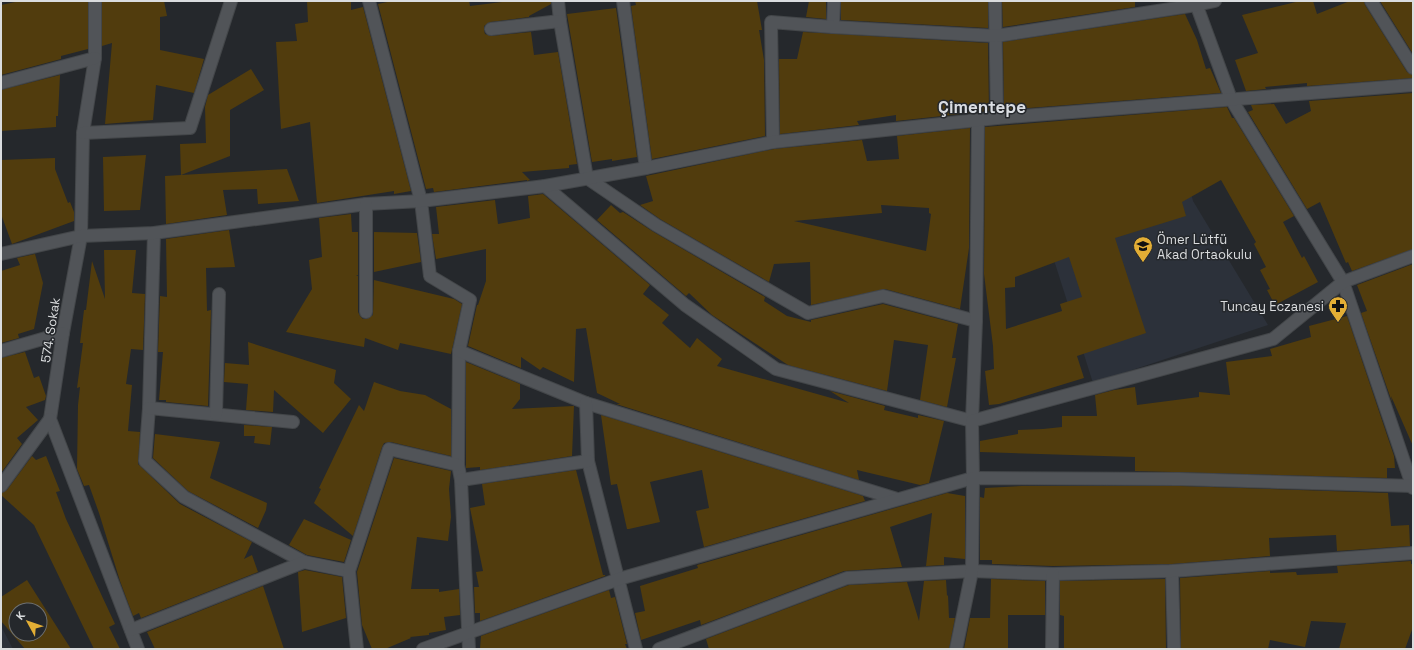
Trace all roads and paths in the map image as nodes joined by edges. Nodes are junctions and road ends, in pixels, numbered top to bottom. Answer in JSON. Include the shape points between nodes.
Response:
{"nodes":[{"id":1,"x":95,"y":1,"type":"edge"},
{"id":2,"x":231,"y":1,"type":"edge"},
{"id":3,"x":369,"y":1,"type":"edge"},
{"id":4,"x":558,"y":1,"type":"edge"},
{"id":5,"x":623,"y":1,"type":"edge"},
{"id":6,"x":834,"y":1,"type":"edge"},
{"id":7,"x":995,"y":1,"type":"edge"},
{"id":8,"x":1215,"y":1,"type":"edge"},
{"id":9,"x":1371,"y":1,"type":"edge"},
{"id":10,"x":1196,"y":3,"type":"edge"},
{"id":11,"x":560,"y":21,"type":"junction"},
{"id":12,"x":833,"y":27,"type":"junction"},
{"id":13,"x":490,"y":29,"type":"dead end"},
{"id":14,"x":996,"y":36,"type":"junction"},
{"id":15,"x":95,"y":58,"type":"junction"},
{"id":16,"x":1413,"y":68,"type":"edge"},
{"id":17,"x":1,"y":82,"type":"edge"},
{"id":18,"x":1413,"y":85,"type":"edge"},
{"id":19,"x":1231,"y":99,"type":"junction"},
{"id":20,"x":997,"y":118,"type":"junction"},
{"id":21,"x":978,"y":121,"type":"junction"},
{"id":22,"x":83,"y":133,"type":"junction"},
{"id":23,"x":773,"y":142,"type":"junction"},
{"id":24,"x":646,"y":168,"type":"junction"},
{"id":25,"x":587,"y":178,"type":"junction"},
{"id":26,"x":545,"y":186,"type":"junction"},
{"id":27,"x":421,"y":201,"type":"junction"},
{"id":28,"x":366,"y":204,"type":"junction"},
{"id":29,"x":154,"y":233,"type":"junction"},
{"id":30,"x":81,"y":236,"type":"junction"},
{"id":31,"x":1,"y":254,"type":"edge"},
{"id":32,"x":1413,"y":256,"type":"edge"},
{"id":33,"x":1343,"y":282,"type":"junction"},
{"id":34,"x":219,"y":294,"type":"dead end"},
{"id":35,"x":366,"y":312,"type":"dead end"},
{"id":36,"x":976,"y":321,"type":"junction"},
{"id":37,"x":63,"y":333,"type":"junction"},
{"id":38,"x":1,"y":351,"type":"edge"},
{"id":39,"x":459,"y":351,"type":"junction"},
{"id":40,"x":586,"y":403,"type":"junction"},
{"id":41,"x":149,"y":408,"type":"junction"},
{"id":42,"x":216,"y":414,"type":"junction"},
{"id":43,"x":50,"y":419,"type":"junction"},
{"id":44,"x":972,"y":421,"type":"junction"},
{"id":45,"x":293,"y":422,"type":"dead end"},
{"id":46,"x":588,"y":461,"type":"junction"},
{"id":47,"x":458,"y":465,"type":"junction"},
{"id":48,"x":973,"y":478,"type":"junction"},
{"id":49,"x":461,"y":480,"type":"junction"},
{"id":50,"x":1,"y":486,"type":"edge"},
{"id":51,"x":1413,"y":487,"type":"edge"},
{"id":52,"x":896,"y":499,"type":"junction"},
{"id":53,"x":1413,"y":553,"type":"edge"},
{"id":54,"x":304,"y":562,"type":"junction"},
{"id":55,"x":349,"y":571,"type":"junction"},
{"id":56,"x":972,"y":571,"type":"junction"},
{"id":57,"x":1172,"y":571,"type":"junction"},
{"id":58,"x":1053,"y":574,"type":"junction"},
{"id":59,"x":619,"y":579,"type":"junction"},
{"id":60,"x":131,"y":630,"type":"junction"},
{"id":61,"x":469,"y":633,"type":"junction"},
{"id":62,"x":138,"y":649,"type":"edge"},
{"id":63,"x":357,"y":649,"type":"edge"},
{"id":64,"x":423,"y":649,"type":"edge"},
{"id":65,"x":469,"y":649,"type":"edge"},
{"id":66,"x":636,"y":649,"type":"edge"},
{"id":67,"x":659,"y":649,"type":"edge"},
{"id":68,"x":956,"y":649,"type":"edge"},
{"id":69,"x":1052,"y":649,"type":"edge"},
{"id":70,"x":1174,"y":649,"type":"edge"}],
"edges":[{"from":1,"to":15,"type":"street","name":"574. Sokak"},
{"from":2,"to":22,"type":"street","via":[[190,128]]},
{"from":3,"to":27,"type":"street"},
{"from":4,"to":11,"type":"street"},
{"from":5,"to":24,"type":"street"},
{"from":6,"to":12,"type":"street"},
{"from":7,"to":14,"type":"street"},
{"from":8,"to":10,"type":"street"},
{"from":9,"to":16,"type":"street"},
{"from":10,"to":14,"type":"street"},
{"from":10,"to":19,"type":"street"},
{"from":11,"to":13,"type":"street"},
{"from":11,"to":25,"type":"street"},
{"from":12,"to":14,"type":"street"},
{"from":12,"to":23,"type":"street","via":[[771,22]]},
{"from":14,"to":20,"type":"street"},
{"from":15,"to":17,"type":"street"},
{"from":15,"to":22,"type":"street","name":"574. Sokak"},
{"from":18,"to":19,"type":"street"},
{"from":19,"to":20,"type":"street"},
{"from":19,"to":33,"type":"street"},
{"from":20,"to":21,"type":"street"},
{"from":21,"to":23,"type":"street"},
{"from":21,"to":36,"type":"street"},
{"from":22,"to":30,"type":"street","name":"574. Sokak"},
{"from":23,"to":24,"type":"street"},
{"from":24,"to":25,"type":"street"},
{"from":25,"to":26,"type":"street"},
{"from":25,"to":36,"type":"street","via":[[656,225],[808,313],[883,296]]},
{"from":26,"to":27,"type":"street"},
{"from":26,"to":44,"type":"street","via":[[686,305],[776,369]]},
{"from":27,"to":28,"type":"street"},
{"from":27,"to":39,"type":"street","via":[[430,276],[470,300]]},
{"from":28,"to":29,"type":"street"},
{"from":28,"to":35,"type":"street"},
{"from":29,"to":30,"type":"street"},
{"from":29,"to":41,"type":"street"},
{"from":30,"to":31,"type":"street"},
{"from":30,"to":37,"type":"street","name":"574. Sokak"},
{"from":32,"to":33,"type":"street"},
{"from":33,"to":44,"type":"street","via":[[1273,338]]},
{"from":33,"to":51,"type":"street"},
{"from":34,"to":42,"type":"street"},
{"from":36,"to":44,"type":"street"},
{"from":37,"to":38,"type":"street"},
{"from":37,"to":43,"type":"street","name":"574. Sokak"},
{"from":39,"to":40,"type":"street"},
{"from":39,"to":47,"type":"street"},
{"from":40,"to":46,"type":"street"},
{"from":40,"to":52,"type":"street"},
{"from":41,"to":42,"type":"street"},
{"from":41,"to":54,"type":"street","via":[[145,461],[184,497]]},
{"from":42,"to":45,"type":"street"},
{"from":43,"to":50,"type":"street"},
{"from":43,"to":60,"type":"street","name":"574. Sokak"},
{"from":44,"to":48,"type":"street"},
{"from":46,"to":49,"type":"street"},
{"from":46,"to":59,"type":"street"},
{"from":47,"to":49,"type":"street"},
{"from":47,"to":55,"type":"street","via":[[389,449]]},
{"from":48,"to":51,"type":"street","via":[[1180,479]]},
{"from":48,"to":52,"type":"street"},
{"from":48,"to":56,"type":"street"},
{"from":49,"to":61,"type":"street"},
{"from":52,"to":59,"type":"street"},
{"from":53,"to":57,"type":"street"},
{"from":54,"to":55,"type":"street"},
{"from":54,"to":60,"type":"street"},
{"from":55,"to":63,"type":"street"},
{"from":56,"to":58,"type":"street"},
{"from":56,"to":67,"type":"street","via":[[847,578]]},
{"from":56,"to":68,"type":"street"},
{"from":57,"to":58,"type":"street"},
{"from":57,"to":70,"type":"street"},
{"from":58,"to":69,"type":"street"},
{"from":59,"to":61,"type":"street"},
{"from":59,"to":66,"type":"street"},
{"from":60,"to":62,"type":"street","name":"574. Sokak"},
{"from":61,"to":64,"type":"street"},
{"from":61,"to":65,"type":"street"}]}
